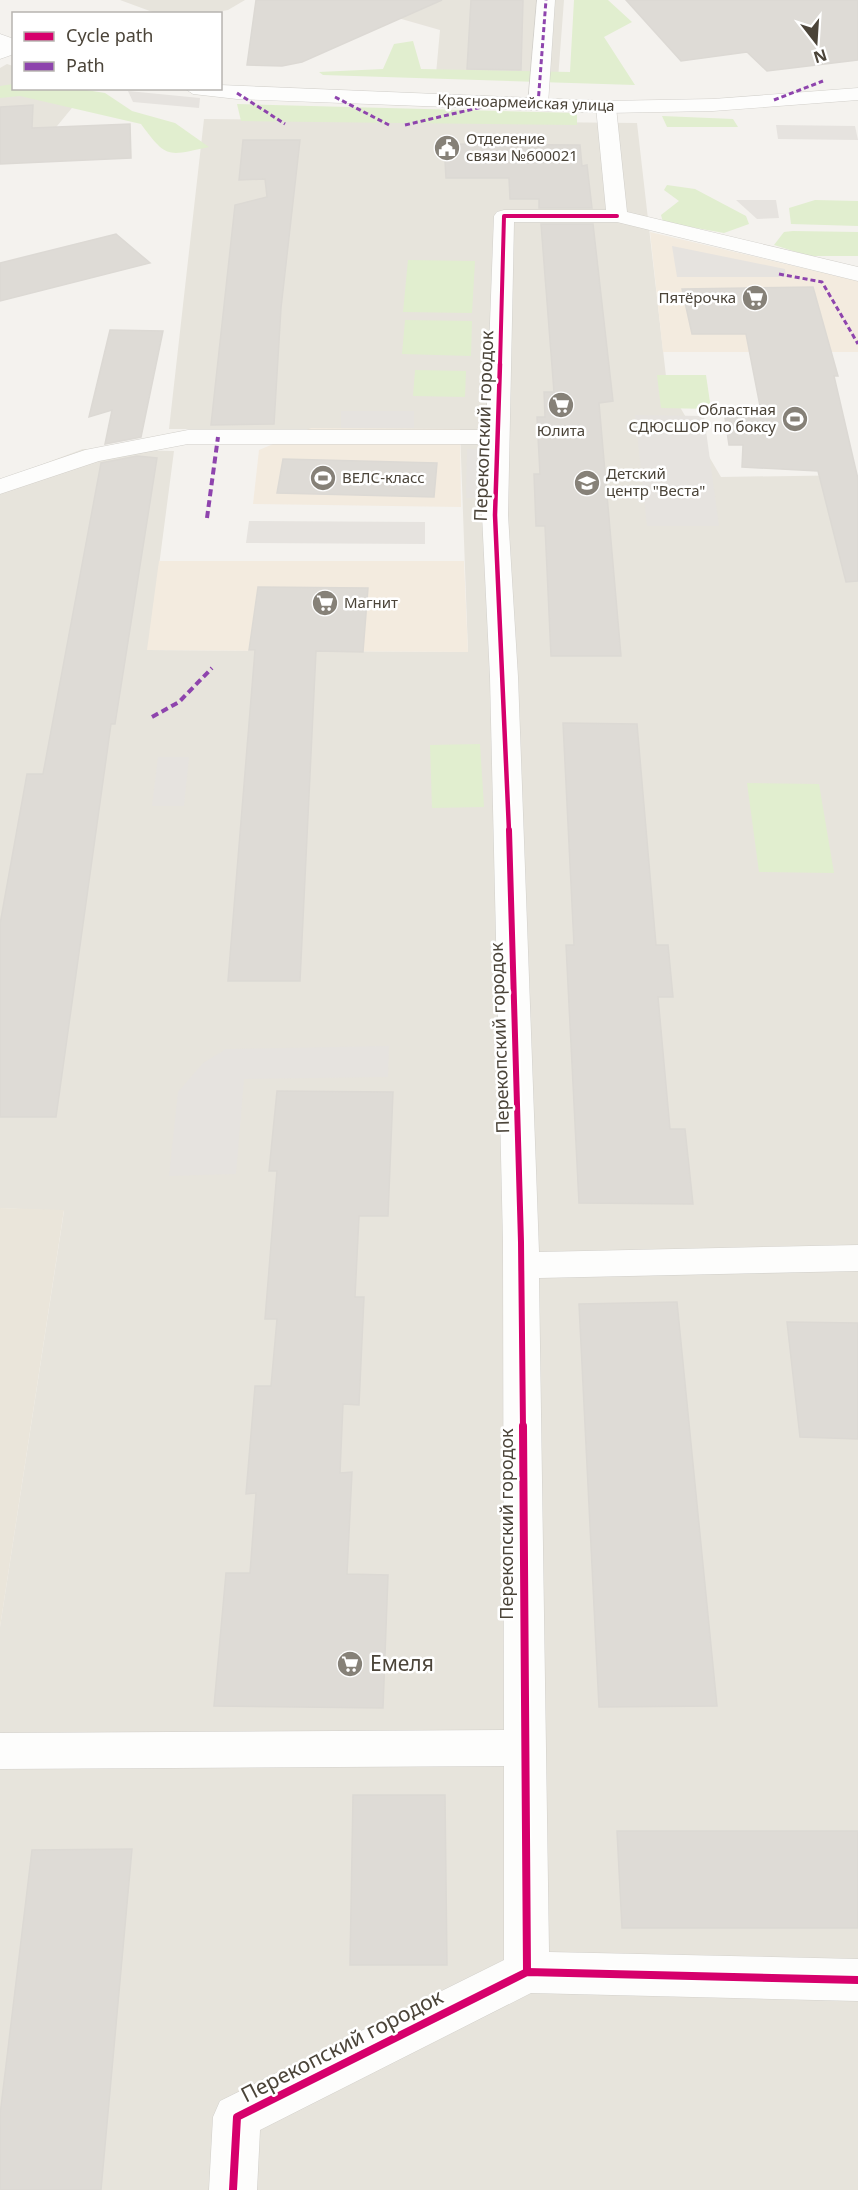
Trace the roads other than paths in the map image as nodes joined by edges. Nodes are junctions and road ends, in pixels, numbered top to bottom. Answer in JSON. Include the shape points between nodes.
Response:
{"nodes":[{"id":1,"x":546,"y":0,"type":"edge"},
{"id":2,"x":211,"y":90,"type":"edge"},
{"id":3,"x":858,"y":94,"type":"edge"},
{"id":4,"x":538,"y":104,"type":"junction"},
{"id":5,"x":606,"y":106,"type":"junction"},
{"id":6,"x":617,"y":216,"type":"junction"},
{"id":7,"x":858,"y":274,"type":"edge"},
{"id":8,"x":498,"y":437,"type":"junction"},
{"id":9,"x":0,"y":487,"type":"edge"},
{"id":10,"x":858,"y":1258,"type":"edge"},
{"id":11,"x":521,"y":1265,"type":"junction"},
{"id":12,"x":523,"y":1748,"type":"junction"},
{"id":13,"x":0,"y":1751,"type":"edge"},
{"id":14,"x":527,"y":1972,"type":"junction"},
{"id":15,"x":858,"y":1980,"type":"edge"},
{"id":16,"x":233,"y":2190,"type":"edge"}],
"edges":[{"from":1,"to":4,"type":"street"},
{"from":2,"to":4,"type":"street","name":"Красноармейская улица"},
{"from":3,"to":5,"type":"street","name":"Красноармейская улица","via":[[713,105]]},
{"from":4,"to":5,"type":"street","name":"Красноармейская улица"},
{"from":5,"to":6,"type":"street"},
{"from":6,"to":7,"type":"street","name":"Перекопский городок"},
{"from":6,"to":8,"type":"street","name":"Перекопский городок","via":[[504,216]]},
{"from":8,"to":9,"type":"street","name":"Перекопский городок","via":[[188,437],[94,455]]},
{"from":8,"to":11,"type":"street","name":"Перекопский городок","via":[[495,515],[505,689]]},
{"from":10,"to":11,"type":"street"},
{"from":11,"to":12,"type":"street","name":"Перекопский городок"},
{"from":12,"to":13,"type":"street"},
{"from":12,"to":14,"type":"street","name":"Перекопский городок"},
{"from":14,"to":15,"type":"street","name":"Перекопский городок"},
{"from":14,"to":16,"type":"street","name":"Перекопский городок","via":[[237,2117]]}]}
